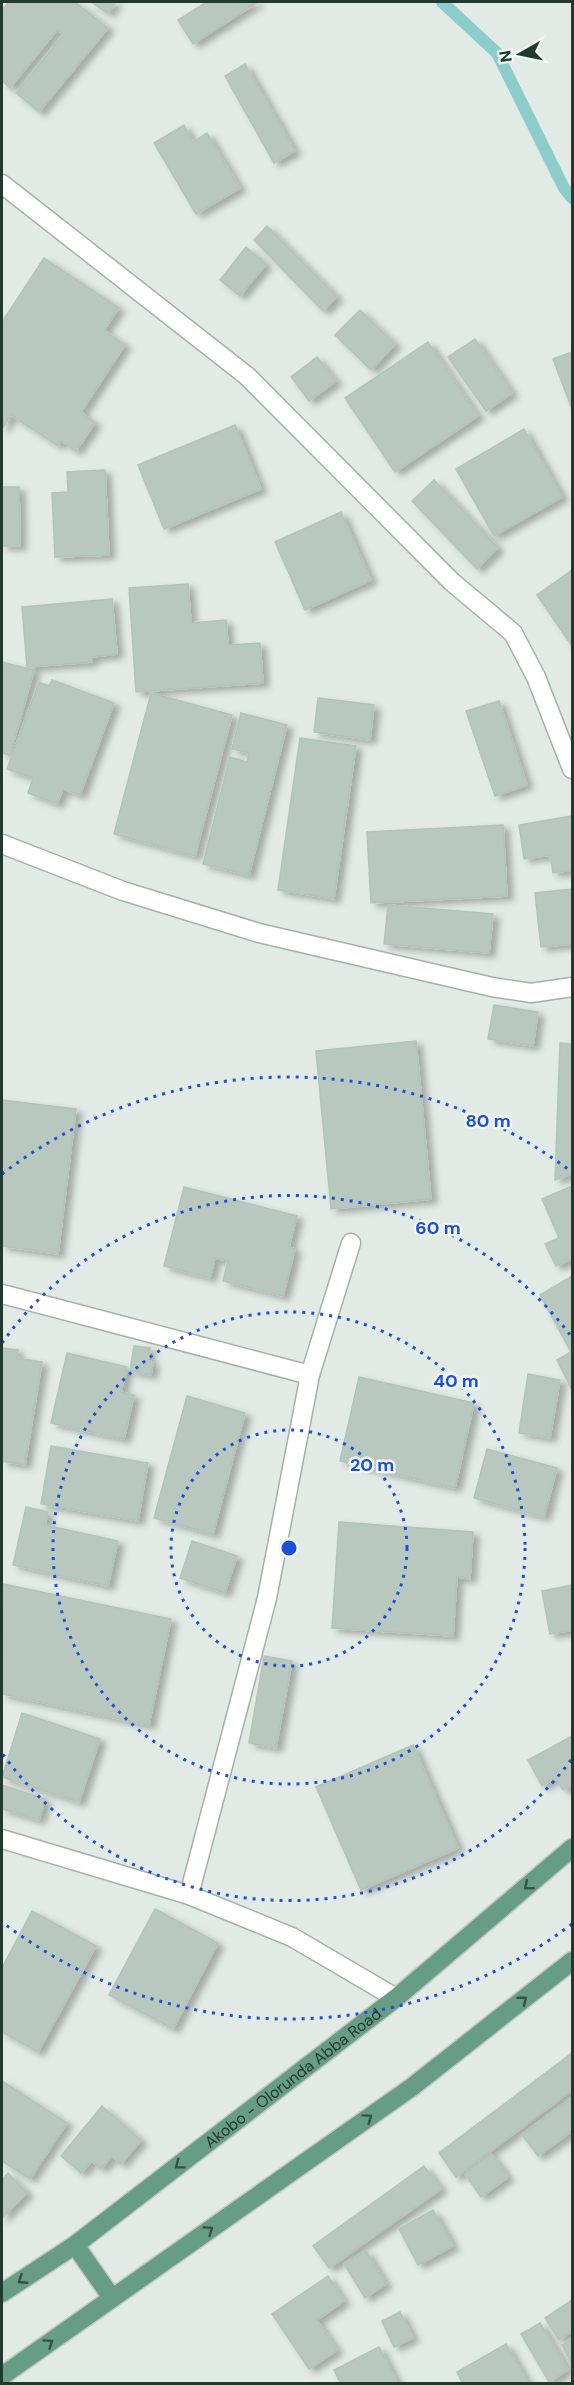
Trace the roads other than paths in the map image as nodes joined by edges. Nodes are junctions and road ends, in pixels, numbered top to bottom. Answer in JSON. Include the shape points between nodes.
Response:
{"nodes":[{"id":1,"x":2,"y":184,"type":"edge"},
{"id":2,"x":573,"y":769,"type":"edge"},
{"id":3,"x":2,"y":844,"type":"edge"},
{"id":4,"x":573,"y":987,"type":"edge"},
{"id":5,"x":351,"y":1243,"type":"dead end"},
{"id":6,"x":2,"y":1294,"type":"edge"},
{"id":7,"x":310,"y":1375,"type":"junction"},
{"id":8,"x":2,"y":1839,"type":"edge"},
{"id":9,"x":573,"y":1848,"type":"edge"},
{"id":10,"x":189,"y":1895,"type":"junction"},
{"id":11,"x":573,"y":1961,"type":"edge"},
{"id":12,"x":396,"y":1998,"type":"junction"},
{"id":13,"x":75,"y":2245,"type":"junction"},
{"id":14,"x":2,"y":2293,"type":"edge"},
{"id":15,"x":112,"y":2298,"type":"junction"},
{"id":16,"x":2,"y":2376,"type":"edge"}],
"edges":[{"from":1,"to":2,"type":"street","via":[[247,376],[452,582],[513,633],[536,677]]},
{"from":3,"to":4,"type":"street","via":[[123,891],[259,933],[492,987],[531,993]]},
{"from":5,"to":7,"type":"street"},
{"from":6,"to":7,"type":"street"},
{"from":7,"to":10,"type":"street","via":[[267,1598]]},
{"from":8,"to":10,"type":"street"},
{"from":9,"to":12,"type":"main road","name":"Akobo - Olorunda Abba Road","one_way":true},
{"from":10,"to":12,"type":"street","via":[[292,1937]]},
{"from":15,"to":11,"type":"main road","one_way":true,"via":[[412,2087]]},
{"from":12,"to":13,"type":"main road","name":"Akobo - Olorunda Abba Road","one_way":true},
{"from":13,"to":14,"type":"main road","name":"Akobo - Olorunda Abba Road","one_way":true},
{"from":13,"to":15,"type":"main road"},
{"from":16,"to":15,"type":"main road","one_way":true}]}
